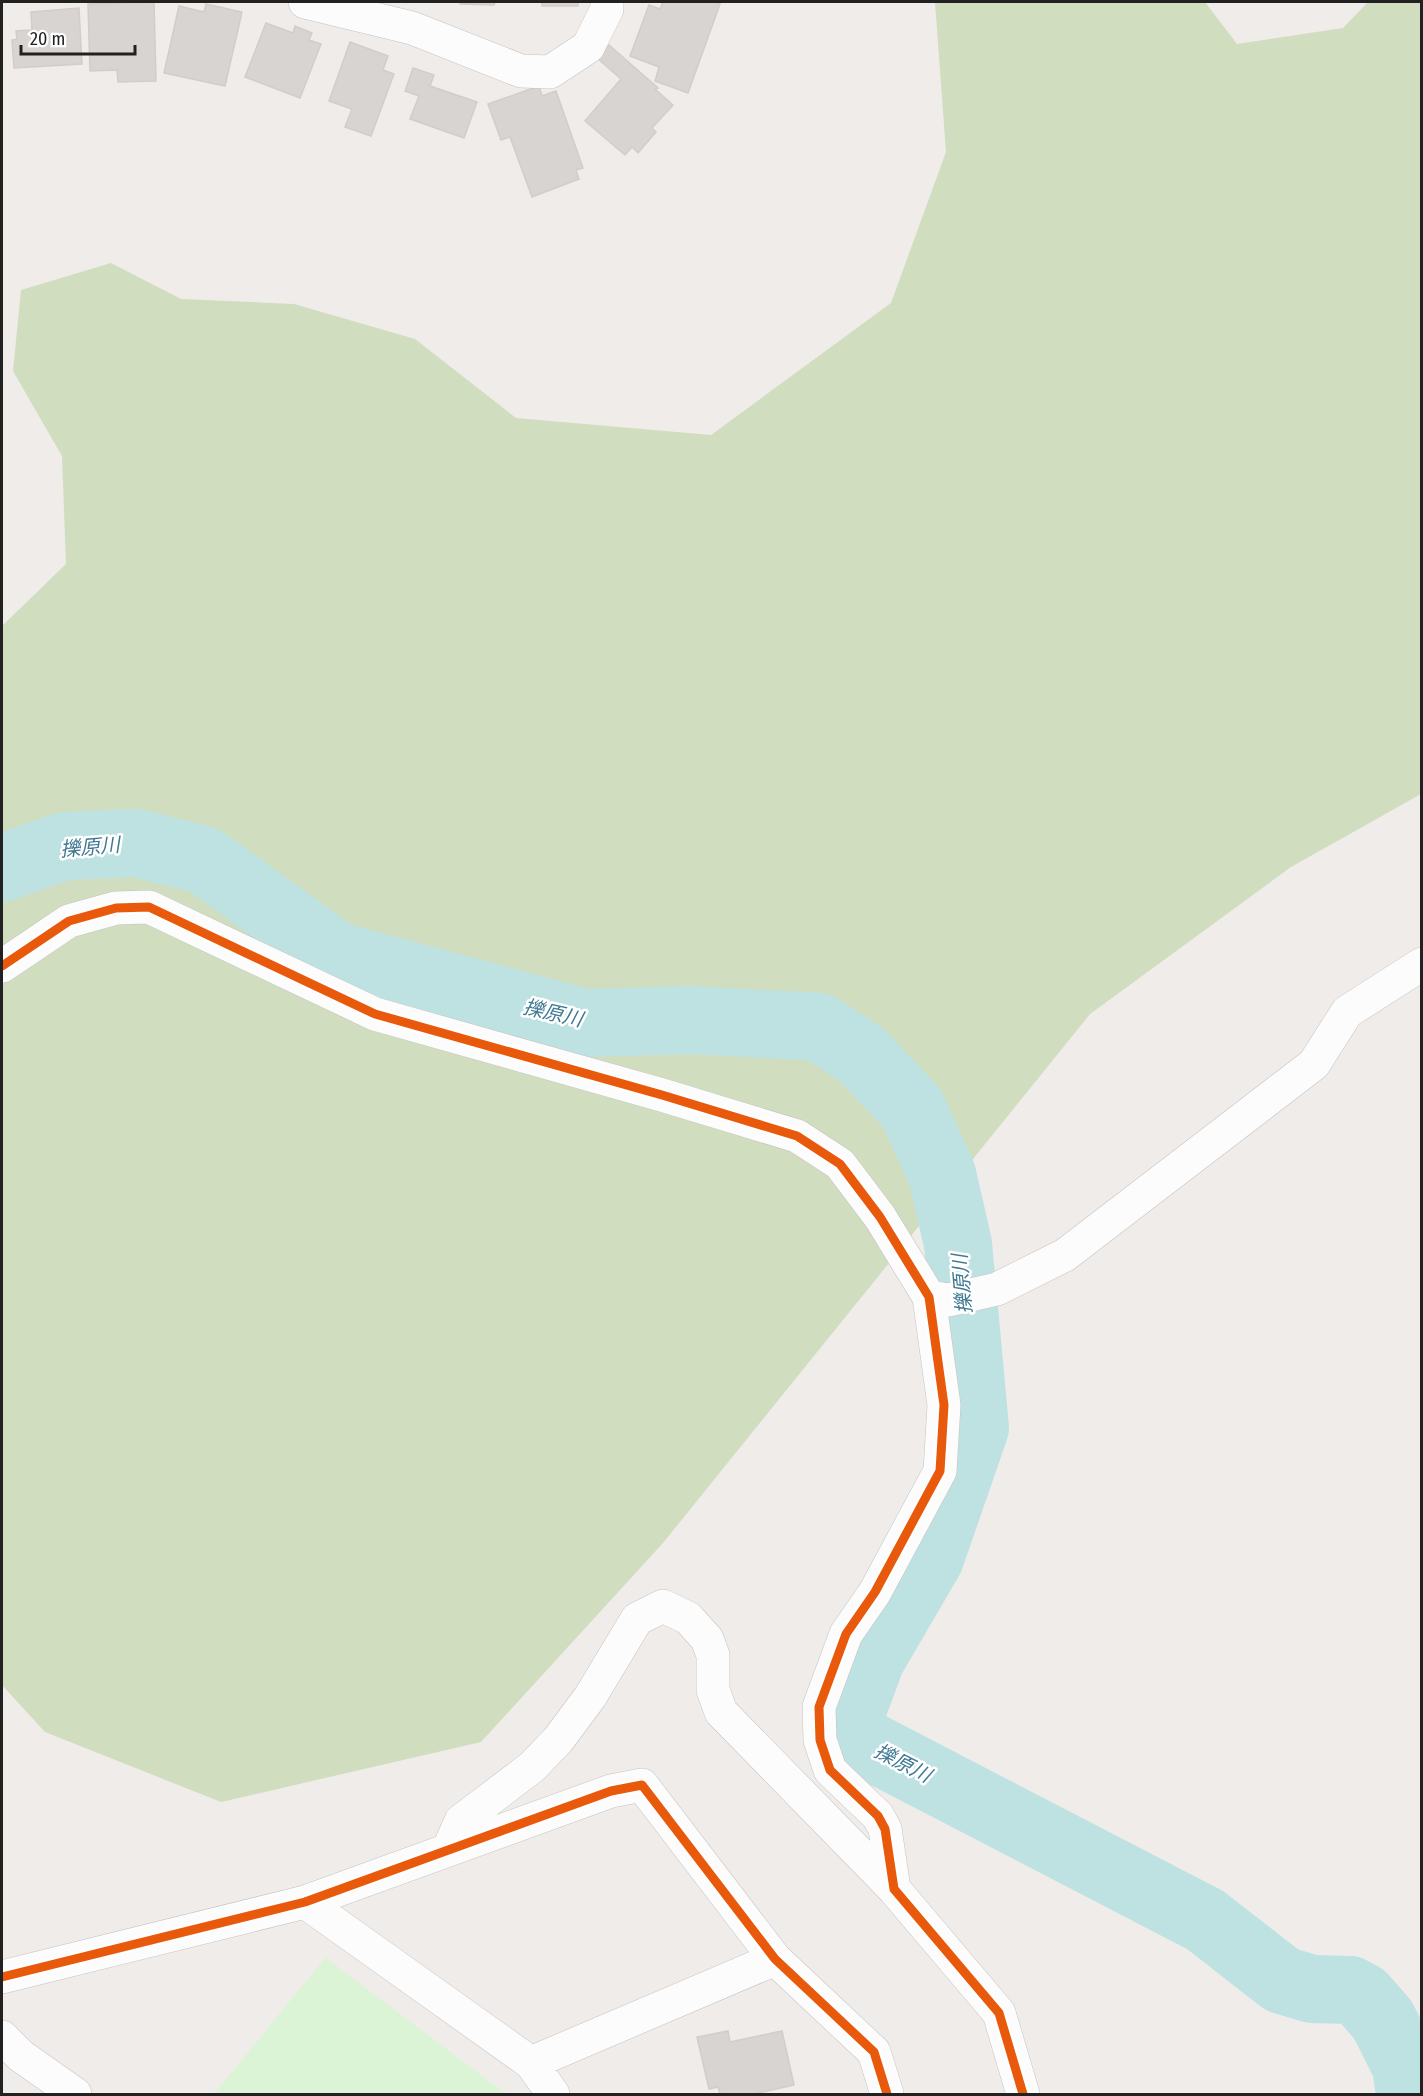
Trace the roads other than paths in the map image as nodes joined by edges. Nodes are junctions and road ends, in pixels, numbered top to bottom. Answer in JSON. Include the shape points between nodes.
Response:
{"nodes":[{"id":1,"x":305,"y":2,"type":"edge"},
{"id":2,"x":607,"y":2,"type":"edge"},
{"id":3,"x":412,"y":15,"type":"edge"},
{"id":4,"x":1422,"y":964,"type":"edge"},
{"id":5,"x":2,"y":966,"type":"edge"},
{"id":6,"x":1422,"y":989,"type":"edge"},
{"id":7,"x":1314,"y":1064,"type":"junction"},
{"id":8,"x":939,"y":1298,"type":"junction"},
{"id":9,"x":448,"y":1850,"type":"junction"},
{"id":10,"x":894,"y":1889,"type":"junction"},
{"id":11,"x":305,"y":1902,"type":"junction"},
{"id":12,"x":775,"y":1959,"type":"junction"},
{"id":13,"x":2,"y":1977,"type":"edge"},
{"id":14,"x":2,"y":2037,"type":"edge"},
{"id":15,"x":531,"y":2063,"type":"junction"},
{"id":16,"x":75,"y":2094,"type":"edge"},
{"id":17,"x":553,"y":2094,"type":"edge"},
{"id":18,"x":887,"y":2094,"type":"edge"},
{"id":19,"x":1023,"y":2094,"type":"edge"}],
"edges":[{"from":1,"to":3,"type":"street"},
{"from":2,"to":3,"type":"street","via":[[588,47],[550,72],[521,71]]},
{"from":4,"to":7,"type":"street","via":[[1347,1012]]},
{"from":5,"to":8,"type":"street","via":[[69,921],[116,908],[149,907],[375,1014],[797,1136],[840,1164]]},
{"from":6,"to":7,"type":"street","via":[[1380,1013]]},
{"from":7,"to":8,"type":"street","via":[[1065,1255],[997,1289]]},
{"from":8,"to":10,"type":"street","via":[[944,1405],[940,1471],[875,1592],[846,1634],[819,1707],[820,1740],[830,1770],[878,1815],[885,1829]]},
{"from":9,"to":10,"type":"street","via":[[461,1821],[532,1767],[558,1740],[590,1697],[637,1619],[663,1606],[688,1618],[706,1639],[713,1655],[713,1690],[721,1712]]},
{"from":9,"to":11,"type":"street"},
{"from":9,"to":12,"type":"street","via":[[611,1791],[642,1785]]},
{"from":10,"to":19,"type":"street","via":[[999,2013]]},
{"from":11,"to":13,"type":"street"},
{"from":11,"to":15,"type":"street"},
{"from":12,"to":15,"type":"street"},
{"from":12,"to":18,"type":"street","via":[[874,2052]]},
{"from":14,"to":16,"type":"street","via":[[21,2056]]},
{"from":15,"to":17,"type":"street"}]}
